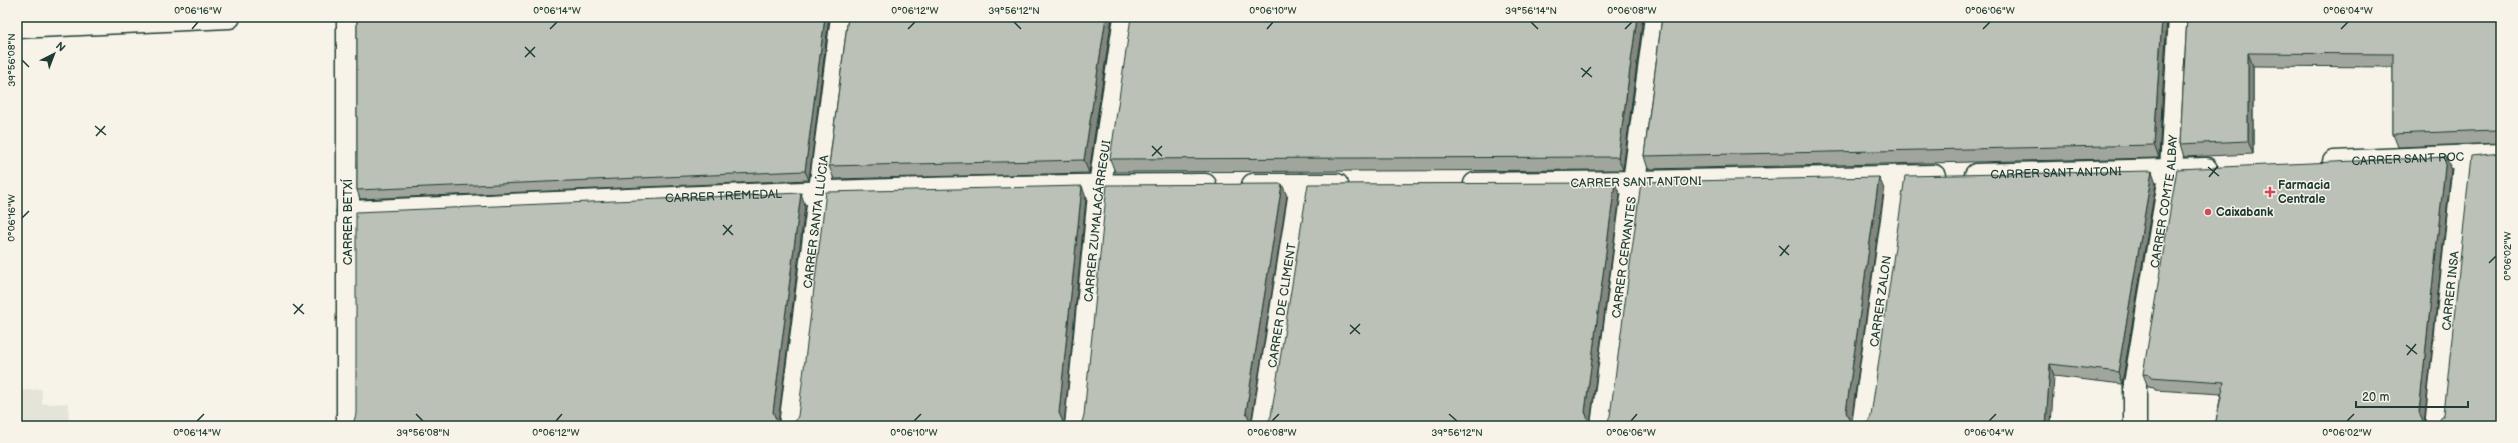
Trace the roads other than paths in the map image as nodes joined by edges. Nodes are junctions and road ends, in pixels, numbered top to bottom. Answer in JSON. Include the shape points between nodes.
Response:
{"nodes":[{"id":1,"x":229,"y":17,"type":"edge"},
{"id":2,"x":348,"y":17,"type":"edge"},
{"id":3,"x":842,"y":17,"type":"edge"},
{"id":4,"x":1125,"y":17,"type":"edge"},
{"id":5,"x":1656,"y":17,"type":"edge"},
{"id":6,"x":2180,"y":17,"type":"edge"},
{"id":7,"x":17,"y":27,"type":"edge"},
{"id":8,"x":2465,"y":155,"type":"junction"},
{"id":9,"x":2501,"y":155,"type":"edge"},
{"id":10,"x":2314,"y":163,"type":"edge"},
{"id":11,"x":2227,"y":168,"type":"edge"},
{"id":12,"x":2172,"y":170,"type":"junction"},
{"id":13,"x":1898,"y":177,"type":"junction"},
{"id":14,"x":1634,"y":182,"type":"junction"},
{"id":15,"x":1452,"y":184,"type":"edge"},
{"id":16,"x":1100,"y":185,"type":"junction"},
{"id":17,"x":1302,"y":185,"type":"junction"},
{"id":18,"x":1357,"y":185,"type":"edge"},
{"id":19,"x":819,"y":192,"type":"junction"},
{"id":20,"x":348,"y":212,"type":"junction"},
{"id":21,"x":348,"y":426,"type":"edge"},
{"id":22,"x":790,"y":426,"type":"edge"},
{"id":23,"x":1076,"y":426,"type":"edge"},
{"id":24,"x":1263,"y":426,"type":"edge"},
{"id":25,"x":1602,"y":426,"type":"edge"},
{"id":26,"x":1863,"y":426,"type":"edge"},
{"id":27,"x":2135,"y":426,"type":"edge"},
{"id":28,"x":2436,"y":426,"type":"edge"}],
"edges":[{"from":1,"to":7,"type":"street"},
{"from":2,"to":20,"type":"street","name":"CARRER BETXÍ"},
{"from":3,"to":19,"type":"street","name":"CARRER SANTA LLÚCIA"},
{"from":4,"to":16,"type":"street","name":"CARRER ZUMALACÁRREGUI"},
{"from":5,"to":14,"type":"street","name":"CARRER CERVANTES"},
{"from":6,"to":12,"type":"street","name":"CARRER COMTE ALBAY"},
{"from":8,"to":9,"type":"street","name":"CARRER SANT ROC"},
{"from":8,"to":10,"type":"street","name":"CARRER SANT ROC"},
{"from":8,"to":28,"type":"street","name":"CARRER INSA"},
{"from":11,"to":12,"type":"street"},
{"from":12,"to":13,"type":"street","name":"CARRER SANT ANTONI"},
{"from":12,"to":27,"type":"street","name":"CARRER COMTE ALBAY","via":[[2135,384]]},
{"from":13,"to":14,"type":"street","name":"CARRER SANT ANTONI"},
{"from":13,"to":26,"type":"street","name":"CARRER ZALON"},
{"from":14,"to":15,"type":"street","name":"CARRER SANT ANTONI"},
{"from":14,"to":25,"type":"street","name":"CARRER CERVANTES"},
{"from":16,"to":17,"type":"street"},
{"from":16,"to":19,"type":"street","name":"CARRER TREMEDAL"},
{"from":16,"to":23,"type":"street","name":"CARRER ZUMALACÁRREGUI"},
{"from":17,"to":18,"type":"street"},
{"from":17,"to":24,"type":"street","name":"CARRER DE CLIMENT"},
{"from":19,"to":20,"type":"street","name":"CARRER TREMEDAL"},
{"from":19,"to":22,"type":"street","name":"CARRER SANTA LLÚCIA"},
{"from":20,"to":21,"type":"street","name":"CARRER BETXÍ"}]}
